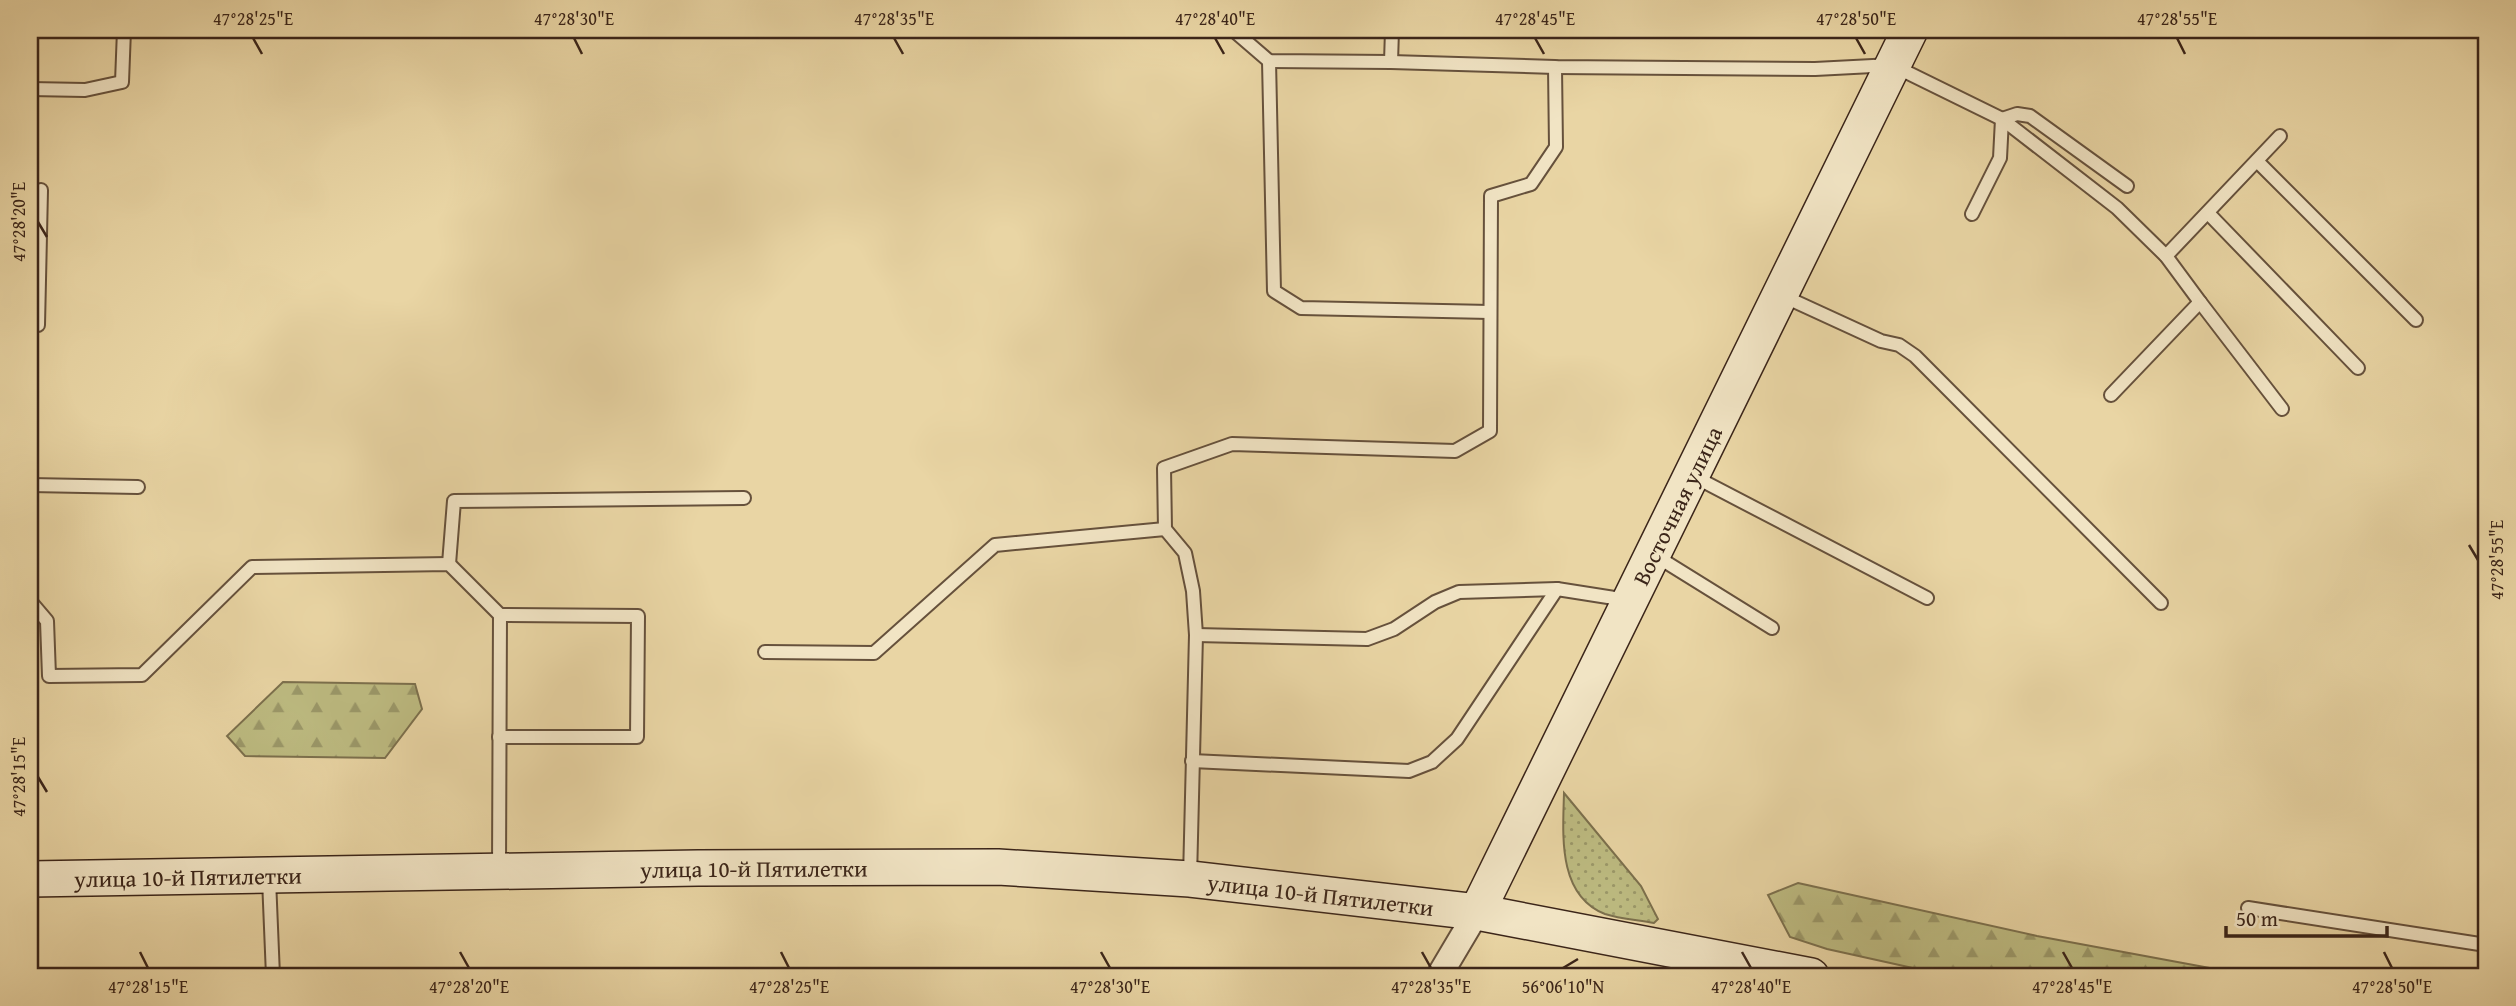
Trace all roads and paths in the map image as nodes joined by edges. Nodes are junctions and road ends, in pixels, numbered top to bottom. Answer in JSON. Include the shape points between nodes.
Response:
{"nodes":[{"id":1,"x":124,"y":30,"type":"edge"},
{"id":2,"x":1233,"y":30,"type":"edge"},
{"id":3,"x":1392,"y":30,"type":"edge"},
{"id":4,"x":1910,"y":30,"type":"edge"},
{"id":5,"x":1269,"y":61,"type":"junction"},
{"id":6,"x":1391,"y":62,"type":"junction"},
{"id":7,"x":1892,"y":65,"type":"junction"},
{"id":8,"x":1555,"y":67,"type":"junction"},
{"id":9,"x":30,"y":89,"type":"edge"},
{"id":10,"x":2002,"y":119,"type":"junction"},
{"id":11,"x":2280,"y":136,"type":"dead end"},
{"id":12,"x":2257,"y":161,"type":"junction"},
{"id":13,"x":2127,"y":186,"type":"dead end"},
{"id":14,"x":41,"y":190,"type":"dead end"},
{"id":15,"x":2208,"y":213,"type":"junction"},
{"id":16,"x":1972,"y":214,"type":"dead end"},
{"id":17,"x":2166,"y":256,"type":"junction"},
{"id":18,"x":1780,"y":294,"type":"junction"},
{"id":19,"x":2200,"y":302,"type":"junction"},
{"id":20,"x":1490,"y":312,"type":"junction"},
{"id":21,"x":2416,"y":320,"type":"dead end"},
{"id":22,"x":30,"y":325,"type":"edge"},
{"id":23,"x":2358,"y":368,"type":"dead end"},
{"id":24,"x":2111,"y":395,"type":"dead end"},
{"id":25,"x":2282,"y":409,"type":"dead end"},
{"id":26,"x":1691,"y":475,"type":"junction"},
{"id":27,"x":30,"y":485,"type":"edge"},
{"id":28,"x":138,"y":487,"type":"dead end"},
{"id":29,"x":744,"y":498,"type":"dead end"},
{"id":30,"x":1166,"y":529,"type":"junction"},
{"id":31,"x":1653,"y":554,"type":"junction"},
{"id":32,"x":449,"y":565,"type":"junction"},
{"id":33,"x":1557,"y":589,"type":"junction"},
{"id":34,"x":1927,"y":598,"type":"dead end"},
{"id":35,"x":1630,"y":600,"type":"junction"},
{"id":36,"x":30,"y":601,"type":"edge"},
{"id":37,"x":2161,"y":603,"type":"dead end"},
{"id":38,"x":500,"y":615,"type":"junction"},
{"id":39,"x":1772,"y":628,"type":"dead end"},
{"id":40,"x":1196,"y":635,"type":"junction"},
{"id":41,"x":765,"y":652,"type":"dead end"},
{"id":42,"x":499,"y":737,"type":"junction"},
{"id":43,"x":1192,"y":761,"type":"junction"},
{"id":44,"x":499,"y":872,"type":"junction"},
{"id":45,"x":268,"y":875,"type":"junction"},
{"id":46,"x":30,"y":879,"type":"edge"},
{"id":47,"x":1190,"y":880,"type":"junction"},
{"id":48,"x":2248,"y":908,"type":"dead end"},
{"id":49,"x":1477,"y":912,"type":"junction"},
{"id":50,"x":2486,"y":945,"type":"edge"},
{"id":51,"x":273,"y":976,"type":"edge"},
{"id":52,"x":1439,"y":976,"type":"edge"},
{"id":53,"x":1811,"y":976,"type":"edge"}],
"edges":[{"from":1,"to":9,"type":"lane","via":[[122,82],[85,90]]},
{"from":2,"to":5,"type":"lane"},
{"from":3,"to":6,"type":"lane"},
{"from":4,"to":7,"type":"main road","name":"Восточная улица"},
{"from":5,"to":6,"type":"lane"},
{"from":5,"to":20,"type":"lane","via":[[1274,291],[1301,308]]},
{"from":6,"to":8,"type":"lane"},
{"from":7,"to":8,"type":"lane","via":[[1815,69]]},
{"from":7,"to":10,"type":"lane"},
{"from":7,"to":18,"type":"main road","name":"Восточная улица"},
{"from":8,"to":20,"type":"lane","via":[[1556,147],[1531,184],[1491,196]]},
{"from":10,"to":13,"type":"lane","via":[[2030,116]]},
{"from":10,"to":16,"type":"lane","via":[[2000,158]]},
{"from":10,"to":17,"type":"lane","via":[[2117,208]]},
{"from":11,"to":12,"type":"lane"},
{"from":12,"to":15,"type":"lane"},
{"from":12,"to":21,"type":"lane"},
{"from":14,"to":22,"type":"lane","via":[[38,325]]},
{"from":15,"to":17,"type":"lane"},
{"from":15,"to":23,"type":"lane"},
{"from":17,"to":19,"type":"lane"},
{"from":18,"to":26,"type":"main road","name":"Восточная улица"},
{"from":18,"to":37,"type":"lane","via":[[1915,356]]},
{"from":19,"to":24,"type":"lane"},
{"from":19,"to":25,"type":"lane"},
{"from":20,"to":30,"type":"lane","via":[[1490,431],[1455,451],[1233,444],[1164,468]]},
{"from":26,"to":31,"type":"main road","name":"Восточная улица"},
{"from":26,"to":34,"type":"lane"},
{"from":27,"to":28,"type":"lane"},
{"from":29,"to":32,"type":"lane","via":[[454,501]]},
{"from":30,"to":40,"type":"lane","via":[[1185,553]]},
{"from":30,"to":41,"type":"lane","via":[[995,545],[874,653]]},
{"from":31,"to":35,"type":"main road","name":"Восточная улица"},
{"from":31,"to":39,"type":"lane"},
{"from":32,"to":36,"type":"lane","via":[[252,567],[142,675],[49,676],[47,621]]},
{"from":32,"to":38,"type":"lane"},
{"from":33,"to":35,"type":"lane"},
{"from":33,"to":40,"type":"lane","via":[[1460,592],[1367,639]]},
{"from":33,"to":43,"type":"lane","via":[[1457,739],[1432,762],[1409,771]]},
{"from":35,"to":49,"type":"main road","name":"Восточная улица"},
{"from":38,"to":42,"type":"lane"},
{"from":38,"to":42,"type":"lane","via":[[638,616],[638,629],[637,737]]},
{"from":40,"to":43,"type":"lane"},
{"from":42,"to":44,"type":"lane"},
{"from":43,"to":47,"type":"lane"},
{"from":44,"to":45,"type":"main road","name":"улица 10-й Пятилетки"},
{"from":44,"to":47,"type":"main road","name":"улица 10-й Пятилетки","via":[[985,867]]},
{"from":45,"to":46,"type":"main road","name":"улица 10-й Пятилетки"},
{"from":45,"to":51,"type":"lane"},
{"from":47,"to":49,"type":"main road","name":"улица 10-й Пятилетки"},
{"from":48,"to":50,"type":"lane"},
{"from":49,"to":52,"type":"street","name":"Восточная улица"},
{"from":49,"to":53,"type":"main road","name":"улица 10-й Пятилетки"}]}
